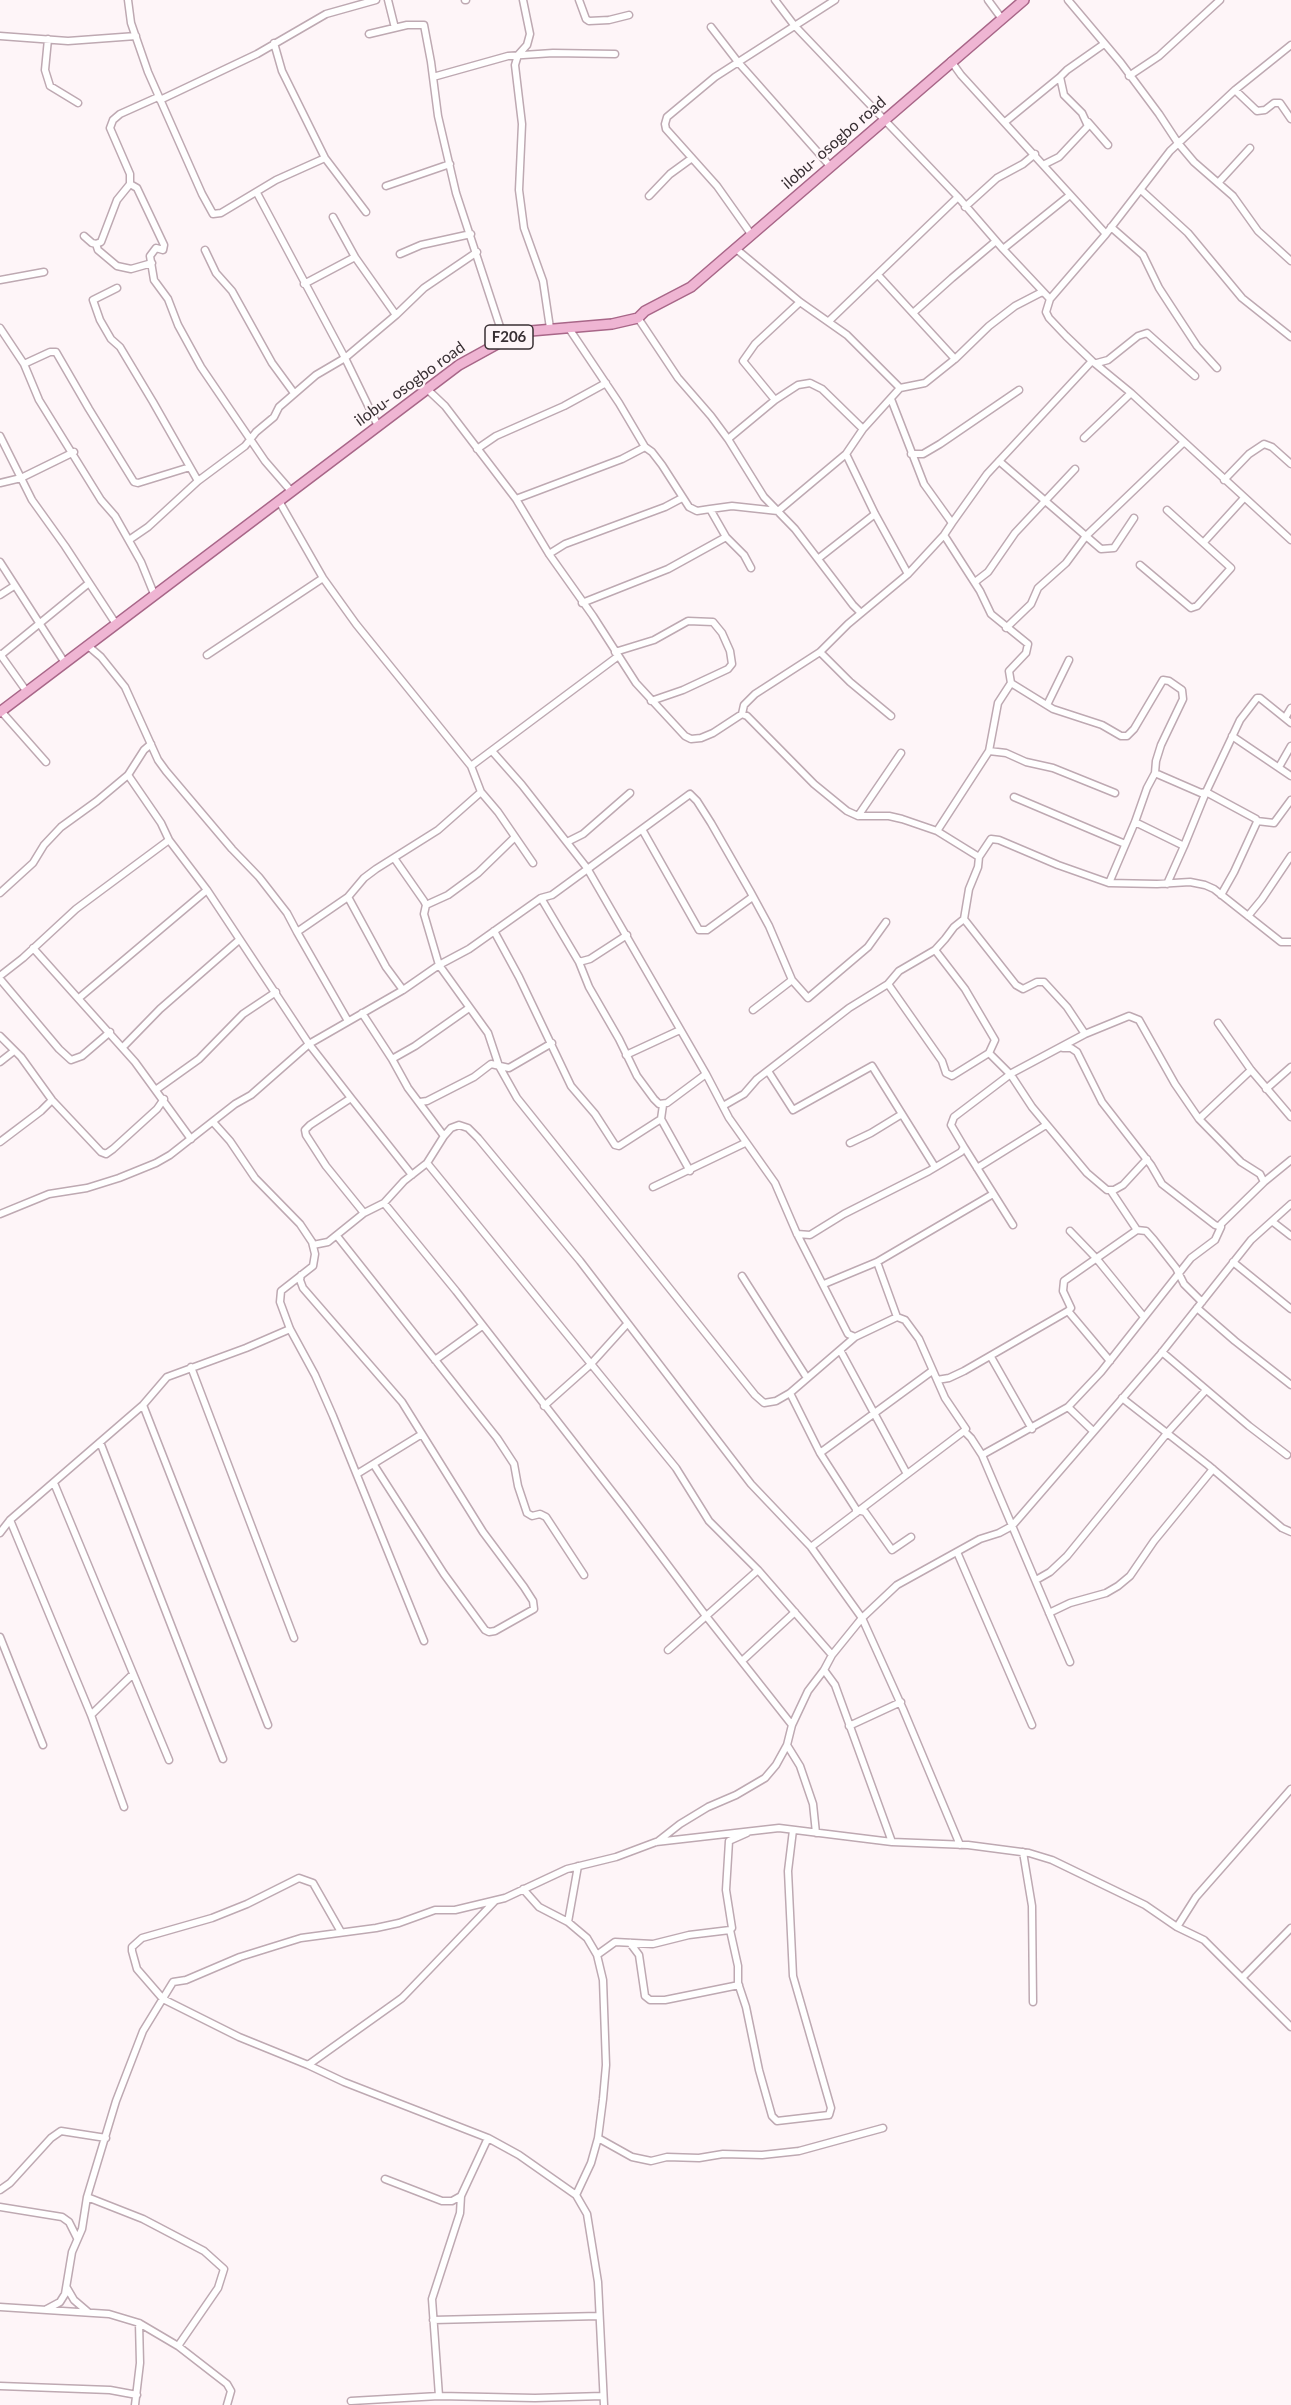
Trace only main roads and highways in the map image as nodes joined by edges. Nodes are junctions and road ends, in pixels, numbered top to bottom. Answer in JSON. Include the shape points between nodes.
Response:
{"nodes":[{"id":1,"x":1024,"y":0,"type":"edge"},
{"id":2,"x":1,"y":712,"type":"edge"}],
"edges":[{"from":1,"to":2,"type":"main road","name":"ilobu- osogbo road","number":"F206","via":[[691,287],[638,318],[519,332],[459,365]]}]}
